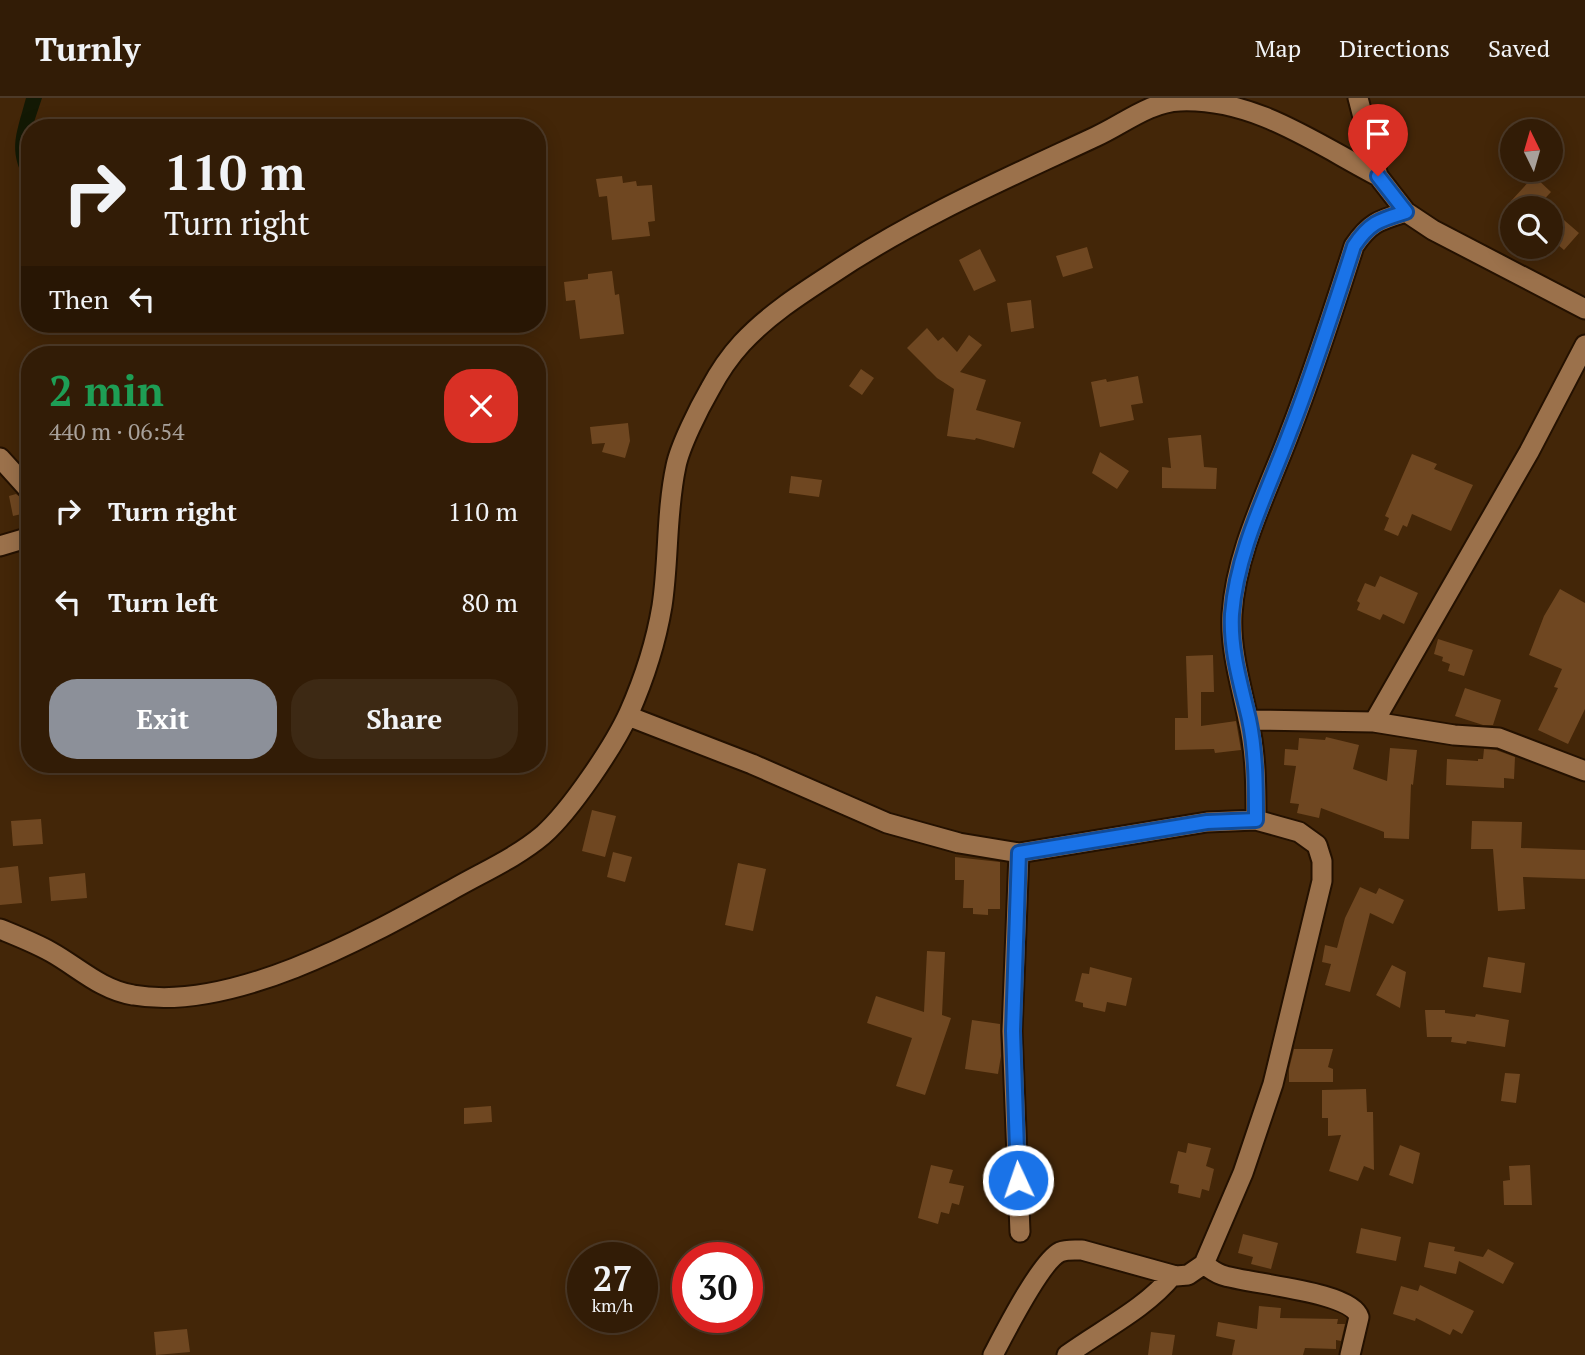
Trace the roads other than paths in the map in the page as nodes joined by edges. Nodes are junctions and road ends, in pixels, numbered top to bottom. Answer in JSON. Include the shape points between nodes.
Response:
{"nodes":[{"id":1,"x":1358,"y":98,"type":"edge"},
{"id":2,"x":1378,"y":176,"type":"junction"},
{"id":3,"x":1406,"y":212,"type":"junction"},
{"id":4,"x":1585,"y":309,"type":"edge"},
{"id":5,"x":1585,"y":345,"type":"edge"},
{"id":6,"x":0,"y":458,"type":"edge"},
{"id":7,"x":21,"y":481,"type":"edge"},
{"id":8,"x":21,"y":540,"type":"edge"},
{"id":9,"x":0,"y":546,"type":"edge"},
{"id":10,"x":628,"y":716,"type":"junction"},
{"id":11,"x":1249,"y":720,"type":"junction"},
{"id":12,"x":1374,"y":722,"type":"junction"},
{"id":13,"x":1585,"y":771,"type":"edge"},
{"id":14,"x":1256,"y":820,"type":"junction"},
{"id":15,"x":1019,"y":853,"type":"junction"},
{"id":16,"x":0,"y":929,"type":"edge"},
{"id":17,"x":1020,"y":1232,"type":"dead end"},
{"id":18,"x":1203,"y":1264,"type":"junction"},
{"id":19,"x":1173,"y":1275,"type":"junction"},
{"id":20,"x":993,"y":1355,"type":"edge"},
{"id":21,"x":1067,"y":1355,"type":"edge"},
{"id":22,"x":1350,"y":1355,"type":"edge"}],
"edges":[{"from":1,"to":2,"type":"street"},
{"from":2,"to":3,"type":"street"},
{"from":2,"to":10,"type":"street","via":[[1305,134],[1238,107],[1174,100],[927,218],[860,254],[785,304],[739,345],[709,390],[677,463],[661,609]]},
{"from":3,"to":4,"type":"street"},
{"from":3,"to":11,"type":"street","via":[[1366,228],[1354,246],[1240,569],[1232,615],[1240,689]]},
{"from":5,"to":12,"type":"street"},
{"from":6,"to":7,"type":"street"},
{"from":8,"to":9,"type":"street"},
{"from":10,"to":15,"type":"street","via":[[887,823],[959,843]]},
{"from":10,"to":16,"type":"street","via":[[601,762],[544,834],[503,863],[307,964],[236,987],[176,998],[131,995],[101,985],[50,951]]},
{"from":11,"to":12,"type":"street"},
{"from":11,"to":14,"type":"street"},
{"from":12,"to":13,"type":"street","via":[[1499,738]]},
{"from":14,"to":15,"type":"street","via":[[1207,822]]},
{"from":14,"to":18,"type":"street","via":[[1299,832],[1317,845],[1322,881],[1273,1084],[1243,1173]]},
{"from":15,"to":17,"type":"street","via":[[1013,1031]]},
{"from":18,"to":19,"type":"street","via":[[1188,1275]]},
{"from":18,"to":22,"type":"street","via":[[1220,1275],[1322,1295],[1351,1307],[1359,1317]]},
{"from":19,"to":20,"type":"street","via":[[1082,1250],[1058,1253]]},
{"from":19,"to":21,"type":"street","via":[[1138,1307]]}]}
